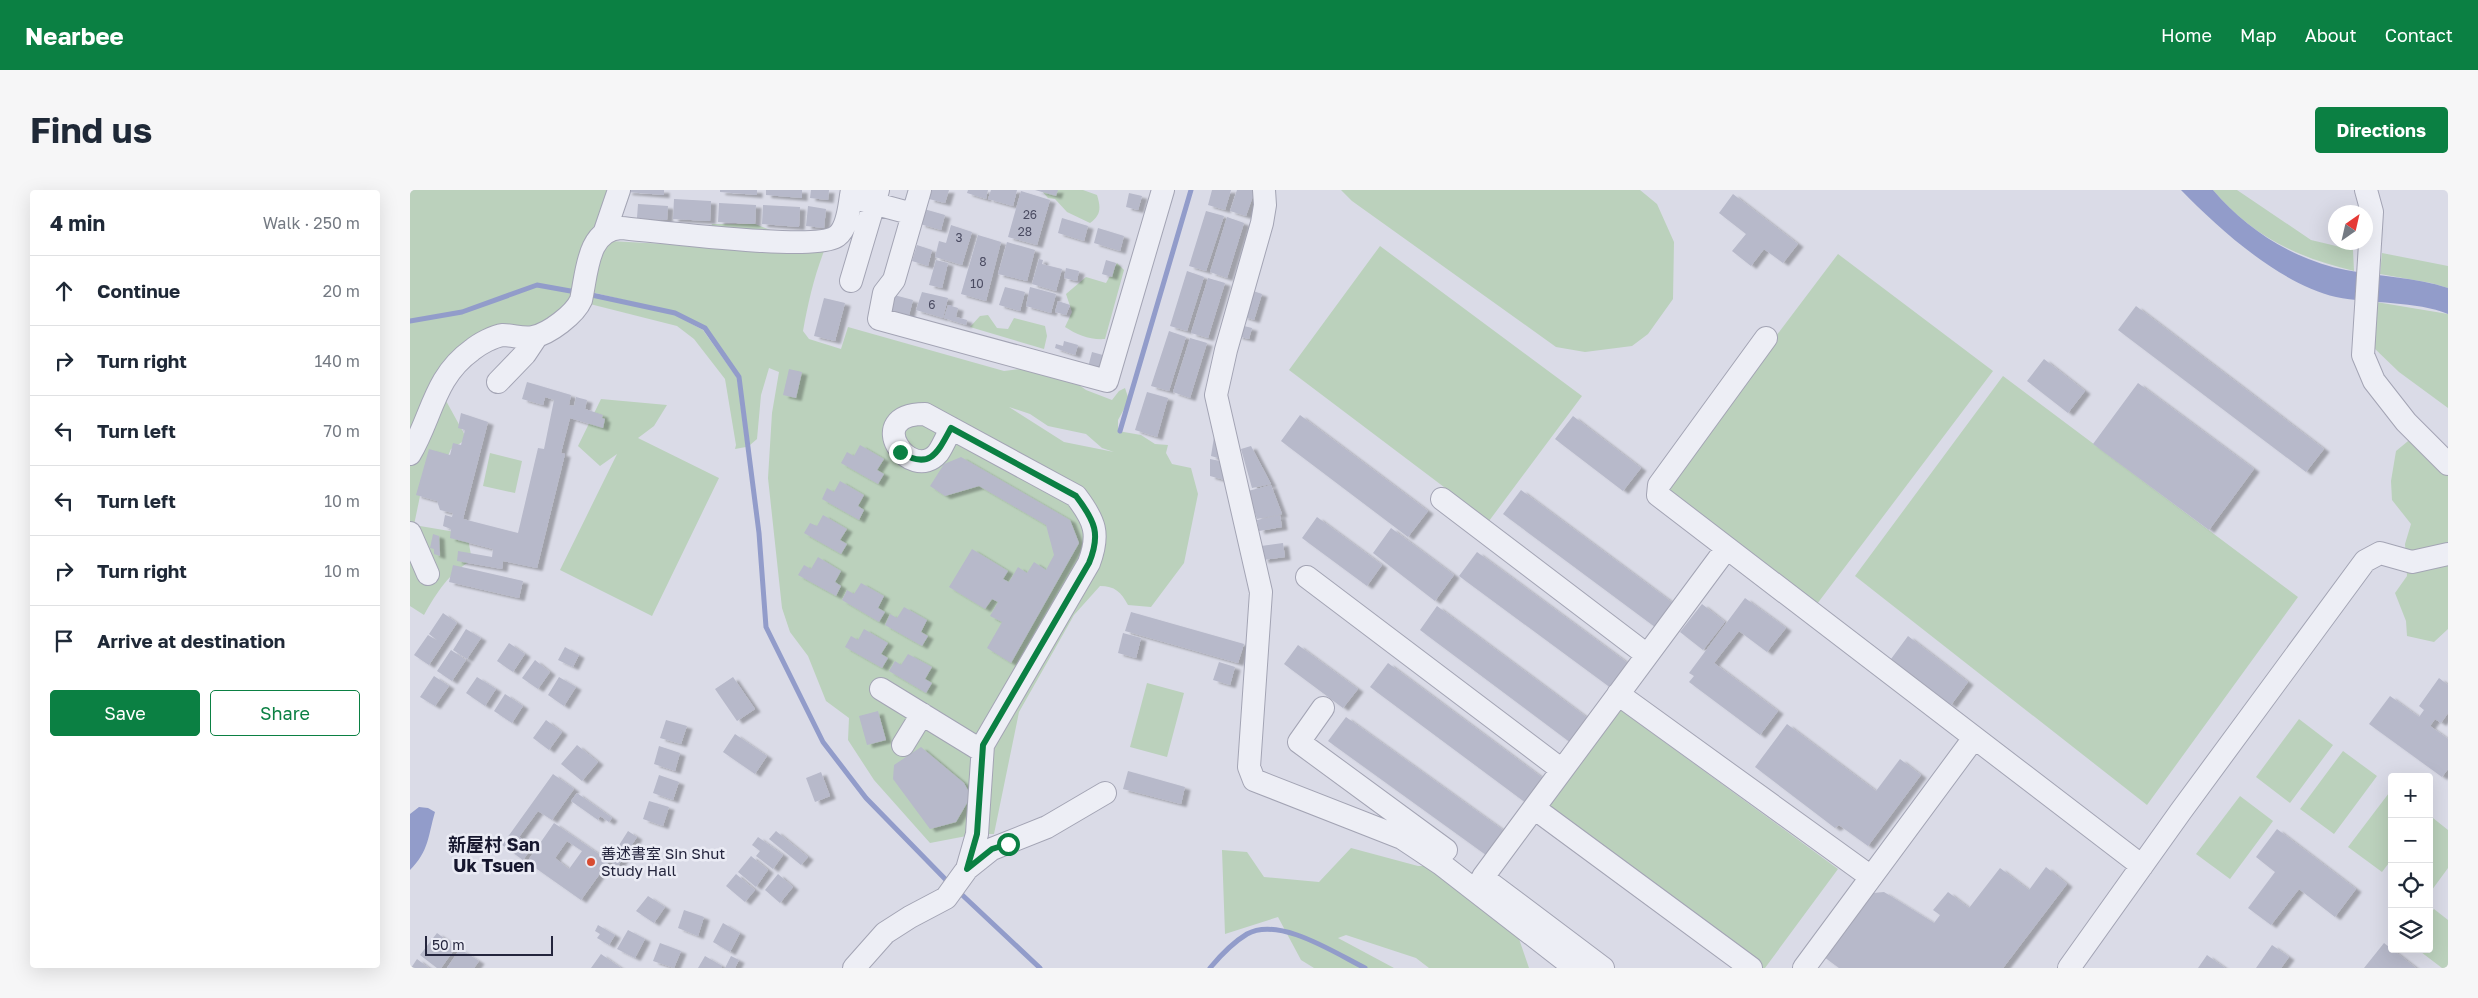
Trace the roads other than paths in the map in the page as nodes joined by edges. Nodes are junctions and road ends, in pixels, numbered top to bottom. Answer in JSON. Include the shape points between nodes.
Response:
{"nodes":[{"id":1,"x":619,"y":190,"type":"edge"},
{"id":2,"x":920,"y":190,"type":"edge"},
{"id":3,"x":1163,"y":190,"type":"edge"},
{"id":4,"x":1264,"y":190,"type":"edge"},
{"id":5,"x":2366,"y":190,"type":"edge"},
{"id":6,"x":851,"y":193,"type":"edge"},
{"id":7,"x":876,"y":197,"type":"edge"},
{"id":8,"x":913,"y":214,"type":"junction"},
{"id":9,"x":599,"y":237,"type":"junction"},
{"id":10,"x":851,"y":280,"type":"dead end"},
{"id":11,"x":536,"y":336,"type":"junction"},
{"id":12,"x":1766,"y":338,"type":"dead end"},
{"id":13,"x":498,"y":382,"type":"dead end"},
{"id":14,"x":951,"y":428,"type":"dead end"},
{"id":15,"x":410,"y":454,"type":"edge"},
{"id":16,"x":2448,"y":464,"type":"edge"},
{"id":17,"x":1442,"y":499,"type":"dead end"},
{"id":18,"x":410,"y":533,"type":"edge"},
{"id":19,"x":1726,"y":549,"type":"junction"},
{"id":20,"x":2448,"y":554,"type":"edge"},
{"id":21,"x":428,"y":574,"type":"dead end"},
{"id":22,"x":1307,"y":577,"type":"dead end"},
{"id":23,"x":1647,"y":655,"type":"junction"},
{"id":24,"x":881,"y":689,"type":"dead end"},
{"id":25,"x":1618,"y":694,"type":"junction"},
{"id":26,"x":1323,"y":708,"type":"dead end"},
{"id":27,"x":922,"y":714,"type":"junction"},
{"id":28,"x":1974,"y":738,"type":"junction"},
{"id":29,"x":903,"y":745,"type":"dead end"},
{"id":30,"x":982,"y":751,"type":"junction"},
{"id":31,"x":1562,"y":770,"type":"junction"},
{"id":32,"x":1105,"y":793,"type":"dead end"},
{"id":33,"x":1534,"y":808,"type":"junction"},
{"id":34,"x":2142,"y":866,"type":"junction"},
{"id":35,"x":967,"y":869,"type":"junction"},
{"id":36,"x":1482,"y":877,"type":"junction"},
{"id":37,"x":1871,"y":878,"type":"junction"},
{"id":38,"x":854,"y":968,"type":"edge"},
{"id":39,"x":1575,"y":968,"type":"edge"},
{"id":40,"x":1603,"y":968,"type":"edge"},
{"id":41,"x":1750,"y":968,"type":"edge"},
{"id":42,"x":1804,"y":968,"type":"edge"},
{"id":43,"x":2069,"y":968,"type":"edge"}],
"edges":[{"from":1,"to":9,"type":"street"},
{"from":2,"to":8,"type":"street"},
{"from":3,"to":8,"type":"street","via":[[1107,381],[879,318],[884,293],[894,280]]},
{"from":4,"to":39,"type":"street","via":[[1262,223],[1216,394],[1261,592],[1251,776],[1402,838],[1441,864]]},
{"from":5,"to":16,"type":"street","via":[[2372,212],[2362,355],[2374,382],[2406,422]]},
{"from":6,"to":7,"type":"street"},
{"from":6,"to":9,"type":"street","via":[[843,230],[820,242],[762,241],[621,228],[610,228]]},
{"from":7,"to":8,"type":"street"},
{"from":7,"to":10,"type":"street"},
{"from":9,"to":11,"type":"street","via":[[581,300],[569,314]]},
{"from":11,"to":13,"type":"street","via":[[525,354]]},
{"from":11,"to":15,"type":"street","via":[[498,336],[472,349],[454,364],[435,395]]},
{"from":12,"to":19,"type":"street","via":[[1657,490],[1661,499]]},
{"from":14,"to":30,"type":"street","via":[[1076,496],[1089,512],[1096,532],[1096,545],[1089,563]]},
{"from":17,"to":23,"type":"street"},
{"from":18,"to":21,"type":"street"},
{"from":19,"to":23,"type":"street"},
{"from":19,"to":28,"type":"street"},
{"from":20,"to":34,"type":"street","via":[[2412,562],[2380,553],[2365,560]]},
{"from":22,"to":31,"type":"street"},
{"from":23,"to":25,"type":"street"},
{"from":24,"to":27,"type":"street"},
{"from":25,"to":31,"type":"street"},
{"from":25,"to":37,"type":"street"},
{"from":26,"to":36,"type":"street","via":[[1299,742]]},
{"from":27,"to":29,"type":"street"},
{"from":27,"to":30,"type":"street"},
{"from":28,"to":34,"type":"street"},
{"from":28,"to":37,"type":"street"},
{"from":30,"to":35,"type":"street","via":[[977,834]]},
{"from":31,"to":33,"type":"street"},
{"from":32,"to":35,"type":"street","via":[[1047,827],[992,849]]},
{"from":33,"to":36,"type":"street"},
{"from":33,"to":41,"type":"street"},
{"from":34,"to":43,"type":"street"},
{"from":35,"to":38,"type":"street","via":[[946,898],[884,933]]},
{"from":36,"to":40,"type":"street"},
{"from":37,"to":42,"type":"street"}]}
